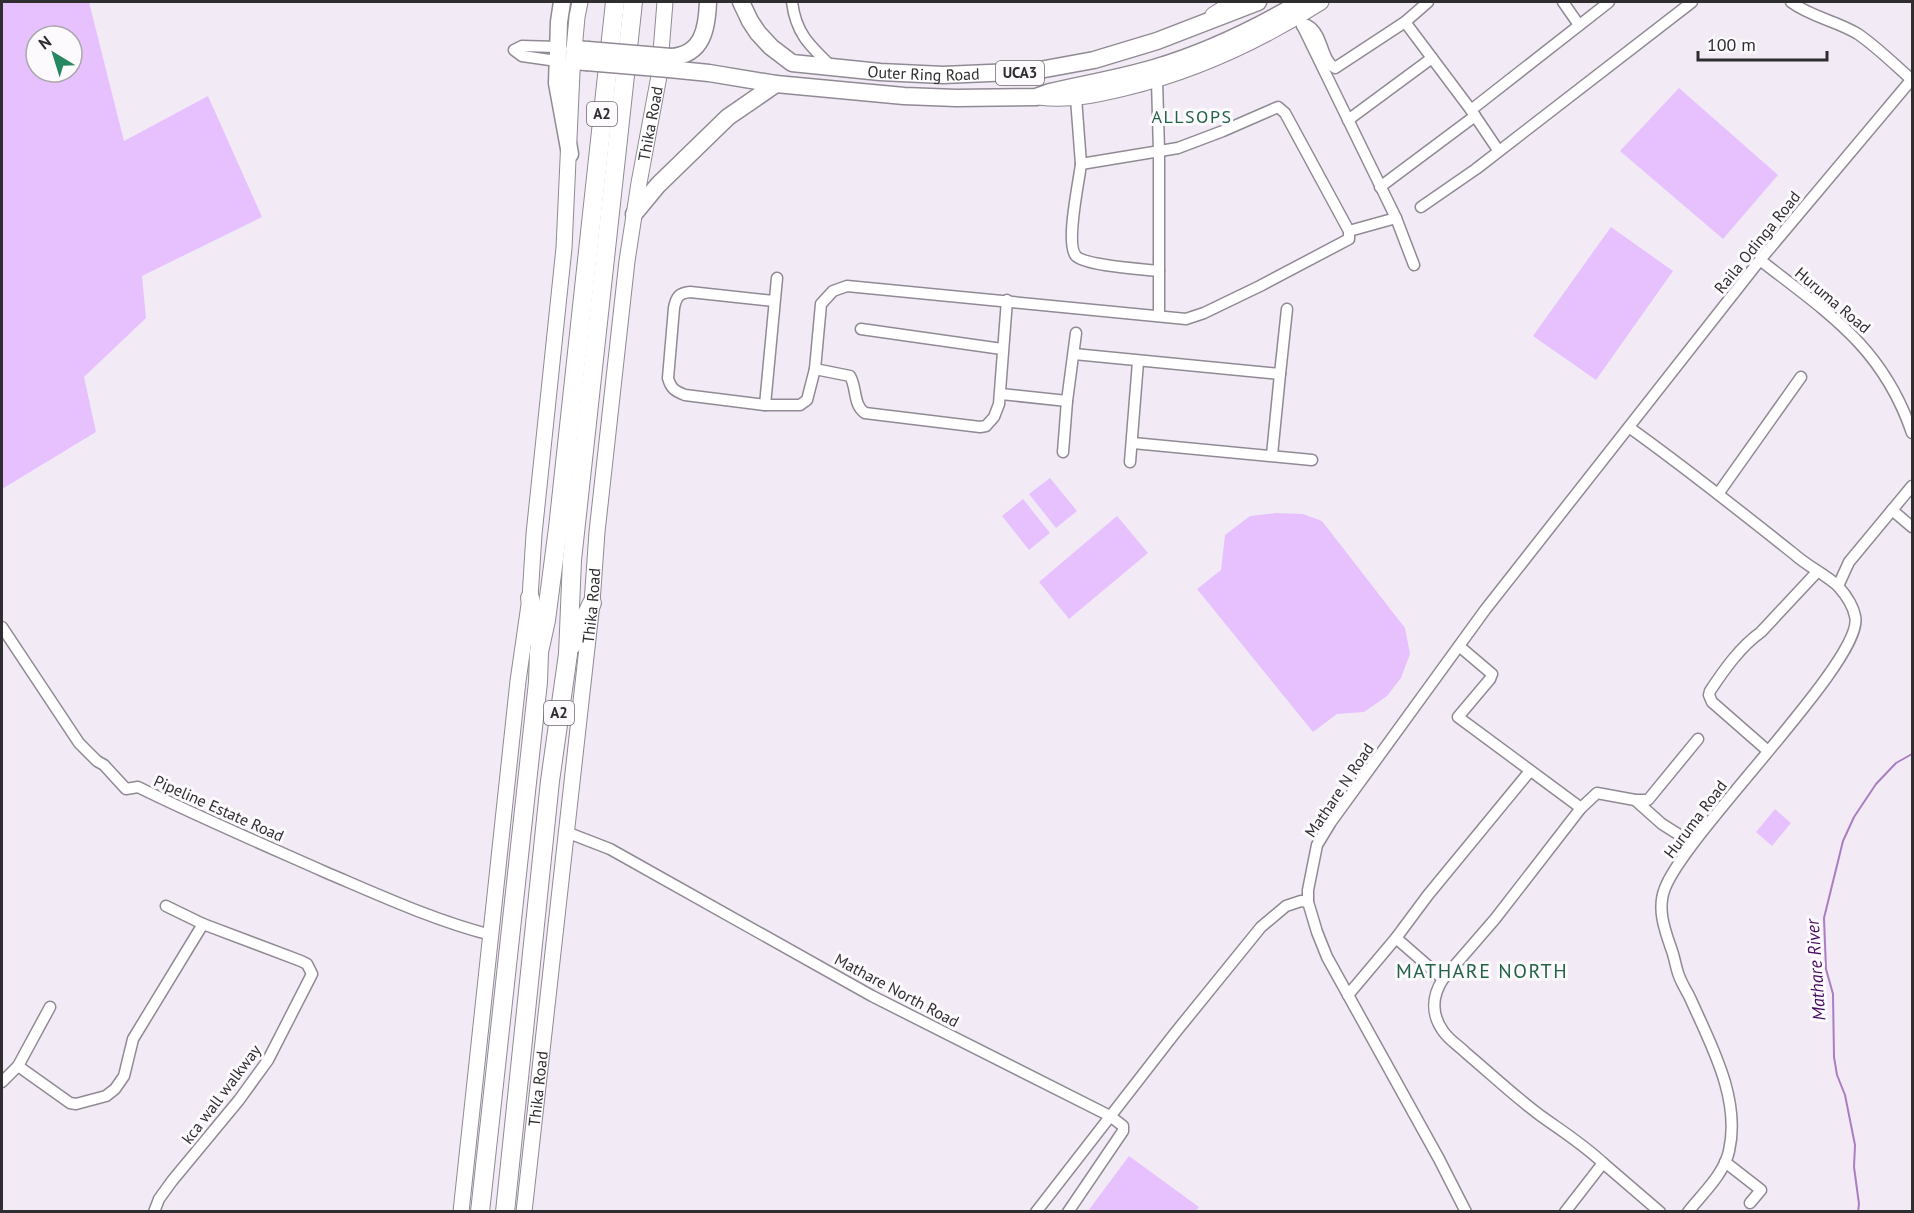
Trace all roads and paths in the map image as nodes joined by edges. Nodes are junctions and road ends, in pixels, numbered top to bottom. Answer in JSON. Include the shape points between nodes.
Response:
{"nodes":[{"id":1,"x":562,"y":2,"type":"edge"},
{"id":2,"x":574,"y":2,"type":"edge"},
{"id":3,"x":580,"y":2,"type":"edge"},
{"id":4,"x":615,"y":2,"type":"edge"},
{"id":5,"x":633,"y":2,"type":"edge"},
{"id":6,"x":665,"y":2,"type":"edge"},
{"id":7,"x":708,"y":2,"type":"edge"},
{"id":8,"x":741,"y":2,"type":"edge"},
{"id":9,"x":792,"y":2,"type":"edge"},
{"id":10,"x":1234,"y":2,"type":"edge"},
{"id":11,"x":1258,"y":2,"type":"edge"},
{"id":12,"x":1321,"y":2,"type":"edge"},
{"id":13,"x":1428,"y":2,"type":"edge"},
{"id":14,"x":1563,"y":2,"type":"edge"},
{"id":15,"x":1609,"y":2,"type":"edge"},
{"id":16,"x":1692,"y":2,"type":"edge"},
{"id":17,"x":1793,"y":2,"type":"edge"},
{"id":18,"x":1300,"y":15,"type":"edge"},
{"id":19,"x":559,"y":22,"type":"junction"},
{"id":20,"x":1405,"y":22,"type":"junction"},
{"id":21,"x":1201,"y":23,"type":"junction"},
{"id":22,"x":1579,"y":25,"type":"junction"},
{"id":23,"x":573,"y":55,"type":"junction"},
{"id":24,"x":1432,"y":58,"type":"junction"},
{"id":25,"x":675,"y":60,"type":"junction"},
{"id":26,"x":833,"y":68,"type":"junction"},
{"id":27,"x":1912,"y":79,"type":"edge"},
{"id":28,"x":1157,"y":80,"type":"junction"},
{"id":29,"x":776,"y":84,"type":"junction"},
{"id":30,"x":1036,"y":97,"type":"junction"},
{"id":31,"x":1076,"y":98,"type":"junction"},
{"id":32,"x":1473,"y":113,"type":"junction"},
{"id":33,"x":1347,"y":120,"type":"junction"},
{"id":34,"x":1498,"y":150,"type":"junction"},
{"id":35,"x":1159,"y":152,"type":"junction"},
{"id":36,"x":570,"y":154,"type":"joint"},
{"id":37,"x":1082,"y":164,"type":"junction"},
{"id":38,"x":1380,"y":187,"type":"junction"},
{"id":39,"x":1421,"y":207,"type":"dead end"},
{"id":40,"x":633,"y":214,"type":"junction"},
{"id":41,"x":1396,"y":218,"type":"junction"},
{"id":42,"x":1349,"y":231,"type":"junction"},
{"id":43,"x":1760,"y":260,"type":"junction"},
{"id":44,"x":1414,"y":265,"type":"dead end"},
{"id":45,"x":1159,"y":271,"type":"junction"},
{"id":46,"x":777,"y":278,"type":"dead end"},
{"id":47,"x":1007,"y":300,"type":"junction"},
{"id":48,"x":774,"y":301,"type":"junction"},
{"id":49,"x":1287,"y":309,"type":"dead end"},
{"id":50,"x":1159,"y":315,"type":"junction"},
{"id":51,"x":861,"y":329,"type":"dead end"},
{"id":52,"x":1076,"y":333,"type":"dead end"},
{"id":53,"x":1002,"y":349,"type":"junction"},
{"id":54,"x":1074,"y":354,"type":"junction"},
{"id":55,"x":1138,"y":362,"type":"junction"},
{"id":56,"x":815,"y":369,"type":"junction"},
{"id":57,"x":1280,"y":374,"type":"junction"},
{"id":58,"x":1801,"y":377,"type":"dead end"},
{"id":59,"x":1001,"y":394,"type":"junction"},
{"id":60,"x":1067,"y":401,"type":"junction"},
{"id":61,"x":765,"y":405,"type":"junction"},
{"id":62,"x":1630,"y":428,"type":"junction"},
{"id":63,"x":1912,"y":433,"type":"edge"},
{"id":64,"x":1133,"y":443,"type":"junction"},
{"id":65,"x":1063,"y":452,"type":"dead end"},
{"id":66,"x":1272,"y":455,"type":"junction"},
{"id":67,"x":1312,"y":459,"type":"dead end"},
{"id":68,"x":1131,"y":462,"type":"dead end"},
{"id":69,"x":1912,"y":486,"type":"edge"},
{"id":70,"x":1718,"y":494,"type":"junction"},
{"id":71,"x":1892,"y":510,"type":"junction"},
{"id":72,"x":1912,"y":527,"type":"edge"},
{"id":73,"x":1817,"y":572,"type":"junction"},
{"id":74,"x":1838,"y":586,"type":"junction"},
{"id":75,"x":531,"y":598,"type":"junction"},
{"id":76,"x":592,"y":603,"type":"junction"},
{"id":77,"x":2,"y":627,"type":"edge"},
{"id":78,"x":1459,"y":646,"type":"junction"},
{"id":79,"x":539,"y":652,"type":"junction"},
{"id":80,"x":568,"y":654,"type":"junction"},
{"id":81,"x":1698,"y":739,"type":"dead end"},
{"id":82,"x":1768,"y":751,"type":"junction"},
{"id":83,"x":1530,"y":771,"type":"junction"},
{"id":84,"x":1635,"y":800,"type":"junction"},
{"id":85,"x":1581,"y":808,"type":"junction"},
{"id":86,"x":566,"y":832,"type":"junction"},
{"id":87,"x":1692,"y":843,"type":"junction"},
{"id":88,"x":1308,"y":902,"type":"junction"},
{"id":89,"x":166,"y":906,"type":"dead end"},
{"id":90,"x":203,"y":924,"type":"junction"},
{"id":91,"x":491,"y":935,"type":"junction"},
{"id":92,"x":1396,"y":938,"type":"junction"},
{"id":93,"x":1443,"y":979,"type":"junction"},
{"id":94,"x":1348,"y":995,"type":"junction"},
{"id":95,"x":50,"y":1007,"type":"dead end"},
{"id":96,"x":18,"y":1066,"type":"junction"},
{"id":97,"x":2,"y":1082,"type":"edge"},
{"id":98,"x":1110,"y":1116,"type":"junction"},
{"id":99,"x":1725,"y":1162,"type":"junction"},
{"id":100,"x":1603,"y":1163,"type":"junction"},
{"id":101,"x":1750,"y":1203,"type":"dead end"},
{"id":102,"x":154,"y":1212,"type":"edge"},
{"id":103,"x":461,"y":1212,"type":"edge"},
{"id":104,"x":480,"y":1212,"type":"edge"},
{"id":105,"x":505,"y":1212,"type":"edge"},
{"id":106,"x":524,"y":1212,"type":"edge"},
{"id":107,"x":1036,"y":1212,"type":"edge"},
{"id":108,"x":1068,"y":1212,"type":"edge"},
{"id":109,"x":1466,"y":1212,"type":"edge"},
{"id":110,"x":1564,"y":1212,"type":"edge"},
{"id":111,"x":1659,"y":1212,"type":"edge"},
{"id":112,"x":1688,"y":1212,"type":"edge"}],
"edges":[{"from":1,"to":19,"type":"main road"},
{"from":2,"to":19,"type":"main road"},
{"from":3,"to":23,"type":"main road"},
{"from":4,"to":79,"type":"highway","number":"A2","via":[[558,528]]},
{"from":5,"to":80,"type":"highway","name":"Thika Road","number":"A2","via":[[572,560]]},
{"from":6,"to":40,"type":"main road","name":"Thika Road","via":[[659,76]]},
{"from":7,"to":25,"type":"main road","via":[[705,33],[697,45]]},
{"from":8,"to":26,"type":"main road","name":"Outer Ring Road","number":"UCA3","via":[[759,33],[792,63]]},
{"from":9,"to":26,"type":"street","via":[[800,33]]},
{"from":10,"to":21,"type":"main road","name":"Outer Ring Road","number":"UCA3"},
{"from":11,"to":21,"type":"main road","name":"Outer Ring Road","number":"UCA3"},
{"from":12,"to":18,"type":"main road","name":"Outer Ring Road","number":"UCA3"},
{"from":13,"to":20,"type":"street"},
{"from":14,"to":22,"type":"street"},
{"from":15,"to":22,"type":"street"},
{"from":16,"to":34,"type":"street"},
{"from":17,"to":27,"type":"street","name":"Raila Odinga Road","via":[[1860,35]]},
{"from":18,"to":20,"type":"street","via":[[1316,32],[1335,68]]},
{"from":18,"to":28,"type":"main road","name":"Outer Ring Road","number":"UCA3","via":[[1227,54]]},
{"from":18,"to":30,"type":"main road","name":"Outer Ring Road","number":"UCA3","via":[[1140,72]]},
{"from":18,"to":33,"type":"street"},
{"from":19,"to":23,"type":"main road"},
{"from":20,"to":24,"type":"street"},
{"from":21,"to":26,"type":"main road","name":"Outer Ring Road","number":"UCA3","via":[[1094,60],[1034,71],[943,75]]},
{"from":22,"to":32,"type":"street"},
{"from":23,"to":25,"type":"main road","name":"Outer Ring Road","bridge":true},
{"from":23,"to":36,"type":"main road","via":[[557,83]]},
{"from":24,"to":32,"type":"street"},
{"from":24,"to":33,"type":"street"},
{"from":25,"to":29,"type":"main road","name":"Outer Ring Road","via":[[709,73]]},
{"from":27,"to":43,"type":"street","name":"Raila Odinga Road"},
{"from":28,"to":31,"type":"main road","name":"Outer Ring Road","number":"UCA3"},
{"from":28,"to":35,"type":"street"},
{"from":29,"to":30,"type":"main road","name":"Outer Ring Road","number":"UCA3","via":[[957,98]]},
{"from":29,"to":40,"type":"main road","via":[[728,117]]},
{"from":30,"to":31,"type":"main road","name":"Outer Ring Road","number":"UCA3"},
{"from":31,"to":37,"type":"street"},
{"from":32,"to":34,"type":"street"},
{"from":32,"to":38,"type":"street"},
{"from":33,"to":38,"type":"street"},
{"from":34,"to":39,"type":"street"},
{"from":35,"to":37,"type":"street"},
{"from":35,"to":42,"type":"street","via":[[1198,141],[1278,107],[1285,113]]},
{"from":35,"to":45,"type":"street"},
{"from":36,"to":75,"type":"main road"},
{"from":37,"to":45,"type":"street","via":[[1071,235],[1077,257],[1092,263]]},
{"from":38,"to":41,"type":"street"},
{"from":40,"to":76,"type":"main road","name":"Thika Road"},
{"from":41,"to":42,"type":"street"},
{"from":41,"to":44,"type":"street"},
{"from":42,"to":50,"type":"street","via":[[1350,237],[1344,243],[1204,313],[1186,319]]},
{"from":43,"to":62,"type":"street","name":"Raila Odinga Road"},
{"from":43,"to":63,"type":"street","name":"Huruma Road","via":[[1849,330],[1868,351],[1894,390]]},
{"from":45,"to":50,"type":"street"},
{"from":46,"to":48,"type":"street"},
{"from":47,"to":50,"type":"street"},
{"from":47,"to":53,"type":"street"},
{"from":47,"to":56,"type":"street","via":[[839,288],[821,304]]},
{"from":48,"to":61,"type":"street"},
{"from":48,"to":61,"type":"street","via":[[682,292],[675,299],[674,308],[670,386],[685,395]]},
{"from":49,"to":57,"type":"street"},
{"from":51,"to":53,"type":"street"},
{"from":52,"to":54,"type":"street"},
{"from":53,"to":59,"type":"street"},
{"from":54,"to":55,"type":"street"},
{"from":54,"to":60,"type":"street"},
{"from":55,"to":57,"type":"street"},
{"from":55,"to":64,"type":"street"},
{"from":56,"to":59,"type":"street","via":[[850,376],[859,407],[872,415],[980,427],[994,417]]},
{"from":56,"to":61,"type":"street","via":[[804,403]]},
{"from":57,"to":66,"type":"street"},
{"from":58,"to":70,"type":"street"},
{"from":59,"to":60,"type":"street"},
{"from":60,"to":65,"type":"street"},
{"from":62,"to":70,"type":"street"},
{"from":62,"to":78,"type":"street","name":"Mathare N Road"},
{"from":64,"to":66,"type":"street"},
{"from":64,"to":68,"type":"street"},
{"from":66,"to":67,"type":"street"},
{"from":69,"to":71,"type":"street"},
{"from":70,"to":73,"type":"street"},
{"from":71,"to":72,"type":"street"},
{"from":71,"to":74,"type":"street","via":[[1849,562]]},
{"from":73,"to":74,"type":"street"},
{"from":73,"to":82,"type":"street","via":[[1739,652],[1710,691],[1712,702]]},
{"from":74,"to":82,"type":"street","name":"Huruma Road","via":[[1857,619],[1846,648],[1822,685]]},
{"from":75,"to":79,"type":"highway"},
{"from":75,"to":91,"type":"main road","via":[[518,681]]},
{"from":76,"to":80,"type":"highway"},
{"from":76,"to":86,"type":"main road","name":"Thika Road"},
{"from":77,"to":91,"type":"street","name":"Pipeline Estate Road","via":[[80,743],[126,789],[138,787],[417,911]]},
{"from":78,"to":83,"type":"street","via":[[1492,674],[1458,717]]},
{"from":78,"to":88,"type":"street","name":"Mathare N Road","via":[[1320,839],[1310,875]]},
{"from":79,"to":104,"type":"highway","number":"A2"},
{"from":80,"to":105,"type":"highway","name":"Thika Road","number":"A2","via":[[548,792]]},
{"from":81,"to":84,"type":"street","via":[[1651,797]]},
{"from":82,"to":87,"type":"street","name":"Huruma Road"},
{"from":83,"to":85,"type":"street"},
{"from":83,"to":92,"type":"street"},
{"from":84,"to":85,"type":"street","via":[[1597,793]]},
{"from":84,"to":87,"type":"street"},
{"from":85,"to":93,"type":"street"},
{"from":86,"to":98,"type":"street","name":"Mathare North Road","via":[[610,849],[872,996]]},
{"from":86,"to":106,"type":"main road","name":"Thika Road"},
{"from":87,"to":99,"type":"street","name":"Huruma Road","via":[[1665,888],[1662,919],[1678,974],[1717,1060],[1726,1091],[1731,1123],[1730,1150]]},
{"from":88,"to":94,"type":"street","name":"Mathare N Road","via":[[1324,948]]},
{"from":88,"to":98,"type":"street","via":[[1286,906],[1261,927]]},
{"from":89,"to":90,"type":"street","name":"kca wall walkway"},
{"from":90,"to":96,"type":"street","via":[[133,1039],[124,1076],[106,1096],[70,1103]]},
{"from":90,"to":102,"type":"street","name":"kca wall walkway","via":[[290,956],[307,964],[312,974],[268,1060],[172,1181]]},
{"from":91,"to":103,"type":"main road"},
{"from":92,"to":93,"type":"street"},
{"from":92,"to":94,"type":"street"},
{"from":93,"to":100,"type":"street","via":[[1434,1008],[1447,1037],[1540,1116],[1580,1142]]},
{"from":94,"to":109,"type":"street","name":"Mathare N Road"},
{"from":95,"to":96,"type":"street"},
{"from":96,"to":97,"type":"street"},
{"from":98,"to":107,"type":"street"},
{"from":98,"to":108,"type":"street","via":[[1123,1126],[1123,1131]]},
{"from":99,"to":101,"type":"street","via":[[1761,1190]]},
{"from":99,"to":112,"type":"street","name":"Huruma Road"},
{"from":100,"to":110,"type":"street"},
{"from":100,"to":111,"type":"street"}]}
